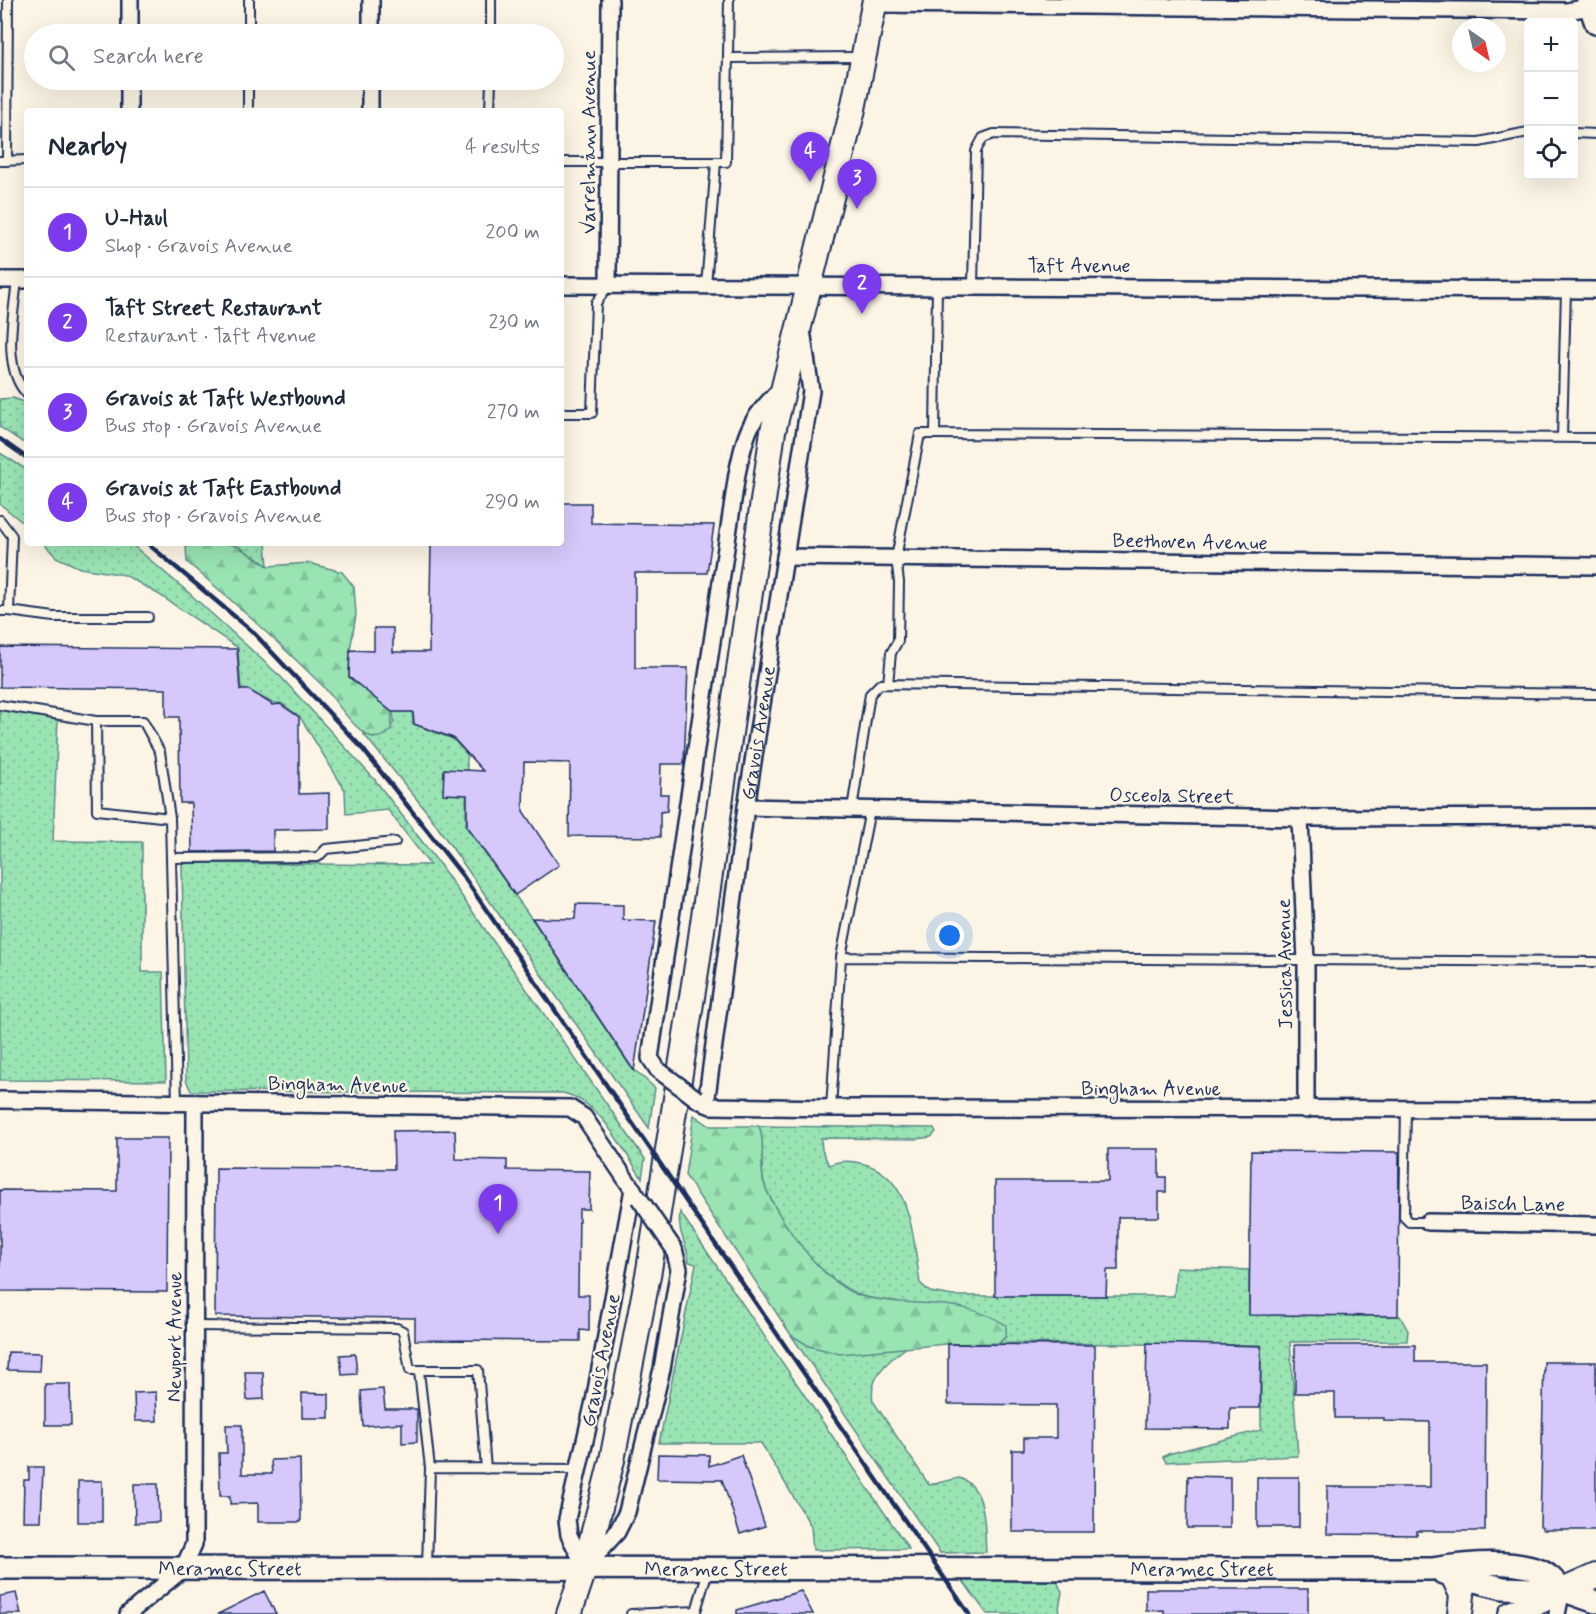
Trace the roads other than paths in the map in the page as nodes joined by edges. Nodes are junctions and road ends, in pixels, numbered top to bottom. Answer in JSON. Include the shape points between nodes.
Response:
{"nodes":[{"id":1,"x":8,"y":0,"type":"edge"},
{"id":2,"x":130,"y":0,"type":"edge"},
{"id":3,"x":249,"y":0,"type":"edge"},
{"id":4,"x":371,"y":0,"type":"edge"},
{"id":5,"x":491,"y":0,"type":"edge"},
{"id":6,"x":610,"y":0,"type":"edge"},
{"id":7,"x":729,"y":0,"type":"edge"},
{"id":8,"x":875,"y":2,"type":"edge"},
{"id":9,"x":1011,"y":2,"type":"edge"},
{"id":10,"x":1593,"y":9,"type":"edge"},
{"id":11,"x":130,"y":24,"type":"edge"},
{"id":12,"x":249,"y":24,"type":"edge"},
{"id":13,"x":371,"y":24,"type":"edge"},
{"id":14,"x":491,"y":24,"type":"edge"},
{"id":15,"x":864,"y":57,"type":"junction"},
{"id":16,"x":728,"y":58,"type":"junction"},
{"id":17,"x":129,"y":90,"type":"edge"},
{"id":18,"x":248,"y":90,"type":"edge"},
{"id":19,"x":370,"y":90,"type":"edge"},
{"id":20,"x":491,"y":90,"type":"edge"},
{"id":21,"x":129,"y":108,"type":"edge"},
{"id":22,"x":248,"y":108,"type":"edge"},
{"id":23,"x":370,"y":108,"type":"edge"},
{"id":24,"x":490,"y":108,"type":"edge"},
{"id":25,"x":1524,"y":133,"type":"edge"},
{"id":26,"x":1578,"y":133,"type":"edge"},
{"id":27,"x":1596,"y":134,"type":"edge"},
{"id":28,"x":24,"y":160,"type":"edge"},
{"id":29,"x":3,"y":161,"type":"edge"},
{"id":30,"x":564,"y":162,"type":"edge"},
{"id":31,"x":610,"y":162,"type":"junction"},
{"id":32,"x":716,"y":162,"type":"junction"},
{"id":33,"x":0,"y":280,"type":"edge"},
{"id":34,"x":22,"y":280,"type":"edge"},
{"id":35,"x":564,"y":285,"type":"edge"},
{"id":36,"x":608,"y":285,"type":"junction"},
{"id":37,"x":937,"y":285,"type":"junction"},
{"id":38,"x":973,"y":285,"type":"junction"},
{"id":39,"x":706,"y":287,"type":"junction"},
{"id":40,"x":811,"y":288,"type":"junction"},
{"id":41,"x":1566,"y":290,"type":"junction"},
{"id":42,"x":1596,"y":290,"type":"edge"},
{"id":43,"x":801,"y":326,"type":"junction"},
{"id":44,"x":783,"y":387,"type":"junction"},
{"id":45,"x":24,"y":391,"type":"edge"},
{"id":46,"x":564,"y":413,"type":"edge"},
{"id":47,"x":935,"y":434,"type":"junction"},
{"id":48,"x":1562,"y":438,"type":"junction"},
{"id":49,"x":1596,"y":438,"type":"edge"},
{"id":50,"x":0,"y":520,"type":"edge"},
{"id":51,"x":784,"y":557,"type":"junction"},
{"id":52,"x":896,"y":558,"type":"junction"},
{"id":53,"x":1596,"y":566,"type":"edge"},
{"id":54,"x":0,"y":611,"type":"edge"},
{"id":55,"x":9,"y":611,"type":"junction"},
{"id":56,"x":148,"y":617,"type":"dead end"},
{"id":57,"x":888,"y":684,"type":"junction"},
{"id":58,"x":1596,"y":693,"type":"edge"},
{"id":59,"x":0,"y":705,"type":"edge"},
{"id":60,"x":96,"y":721,"type":"junction"},
{"id":61,"x":746,"y":807,"type":"junction"},
{"id":62,"x":852,"y":809,"type":"junction"},
{"id":63,"x":870,"y":810,"type":"junction"},
{"id":64,"x":1596,"y":817,"type":"edge"},
{"id":65,"x":170,"y":818,"type":"junction"},
{"id":66,"x":1300,"y":818,"type":"junction"},
{"id":67,"x":395,"y":842,"type":"dead end"},
{"id":68,"x":171,"y":858,"type":"junction"},
{"id":69,"x":841,"y":957,"type":"junction"},
{"id":70,"x":1306,"y":962,"type":"junction"},
{"id":71,"x":1596,"y":962,"type":"edge"},
{"id":72,"x":0,"y":1100,"type":"edge"},
{"id":73,"x":701,"y":1102,"type":"junction"},
{"id":74,"x":177,"y":1103,"type":"junction"},
{"id":75,"x":195,"y":1103,"type":"junction"},
{"id":76,"x":831,"y":1108,"type":"junction"},
{"id":77,"x":1406,"y":1109,"type":"junction"},
{"id":78,"x":1596,"y":1109,"type":"edge"},
{"id":79,"x":1306,"y":1110,"type":"junction"},
{"id":80,"x":636,"y":1194,"type":"junction"},
{"id":81,"x":1428,"y":1222,"type":"joint"},
{"id":82,"x":1596,"y":1225,"type":"edge"},
{"id":83,"x":195,"y":1326,"type":"junction"},
{"id":84,"x":419,"y":1371,"type":"junction"},
{"id":85,"x":430,"y":1468,"type":"junction"},
{"id":86,"x":486,"y":1468,"type":"junction"},
{"id":87,"x":578,"y":1469,"type":"junction"},
{"id":88,"x":585,"y":1567,"type":"junction"},
{"id":89,"x":0,"y":1568,"type":"edge"},
{"id":90,"x":427,"y":1568,"type":"junction"},
{"id":91,"x":709,"y":1568,"type":"junction"},
{"id":92,"x":183,"y":1569,"type":"junction"},
{"id":93,"x":1443,"y":1573,"type":"junction"},
{"id":94,"x":1596,"y":1576,"type":"edge"},
{"id":95,"x":1562,"y":1590,"type":"junction"},
{"id":96,"x":1596,"y":1602,"type":"edge"},
{"id":97,"x":128,"y":1614,"type":"edge"},
{"id":98,"x":569,"y":1614,"type":"edge"},
{"id":99,"x":631,"y":1614,"type":"edge"},
{"id":100,"x":1460,"y":1614,"type":"edge"},
{"id":101,"x":1510,"y":1614,"type":"edge"},
{"id":102,"x":1557,"y":1614,"type":"edge"}],
"edges":[{"from":1,"to":29,"type":"lane"},
{"from":2,"to":11,"type":"street"},
{"from":3,"to":12,"type":"lane"},
{"from":4,"to":13,"type":"street"},
{"from":5,"to":14,"type":"lane"},
{"from":6,"to":31,"type":"street","name":"Varrelmann Avenue"},
{"from":7,"to":16,"type":"lane"},
{"from":8,"to":9,"type":"street"},
{"from":8,"to":15,"type":"main road","name":"Gravois Avenue"},
{"from":9,"to":10,"type":"street"},
{"from":15,"to":16,"type":"lane"},
{"from":15,"to":40,"type":"main road","name":"Gravois Avenue"},
{"from":16,"to":32,"type":"lane","via":[[726,162]]},
{"from":17,"to":21,"type":"street"},
{"from":18,"to":22,"type":"lane"},
{"from":19,"to":23,"type":"street"},
{"from":20,"to":24,"type":"lane"},
{"from":25,"to":38,"type":"lane","via":[[1479,142],[994,134],[983,138],[976,151]]},
{"from":26,"to":27,"type":"lane"},
{"from":28,"to":29,"type":"lane"},
{"from":30,"to":31,"type":"lane"},
{"from":31,"to":32,"type":"lane"},
{"from":31,"to":36,"type":"street","name":"Varrelmann Avenue"},
{"from":32,"to":39,"type":"lane"},
{"from":33,"to":34,"type":"street"},
{"from":34,"to":45,"type":"lane","via":[[13,362]]},
{"from":35,"to":36,"type":"street","name":"Taft Avenue"},
{"from":36,"to":39,"type":"street","name":"Taft Avenue"},
{"from":36,"to":46,"type":"lane","via":[[596,303],[592,413]]},
{"from":37,"to":38,"type":"street","name":"Taft Avenue"},
{"from":37,"to":40,"type":"street","name":"Taft Avenue"},
{"from":37,"to":47,"type":"lane"},
{"from":38,"to":41,"type":"street","name":"Taft Avenue"},
{"from":39,"to":40,"type":"street","name":"Taft Avenue"},
{"from":40,"to":43,"type":"main road","name":"Gravois Avenue"},
{"from":41,"to":42,"type":"street","name":"Taft Avenue"},
{"from":41,"to":48,"type":"lane"},
{"from":43,"to":44,"type":"main road","name":"Gravois Avenue"},
{"from":43,"to":51,"type":"street","name":"Gravois Avenue","via":[[811,391]]},
{"from":44,"to":73,"type":"street","name":"Gravois Avenue","bridge":true,"via":[[753,417],[737,474],[650,1058],[658,1070]]},
{"from":44,"to":88,"type":"main road","name":"Gravois Avenue","via":[[773,431],[649,1270],[614,1451]]},
{"from":47,"to":48,"type":"lane"},
{"from":47,"to":52,"type":"lane","via":[[920,434]]},
{"from":48,"to":49,"type":"lane"},
{"from":50,"to":55,"type":"lane","via":[[12,536]]},
{"from":51,"to":52,"type":"street","name":"Beethoven Avenue"},
{"from":51,"to":61,"type":"street","name":"Gravois Avenue"},
{"from":52,"to":53,"type":"street","name":"Beethoven Avenue"},
{"from":52,"to":57,"type":"lane","via":[[898,641],[891,654]]},
{"from":54,"to":55,"type":"lane"},
{"from":55,"to":56,"type":"lane","via":[[54,617]]},
{"from":57,"to":58,"type":"lane"},
{"from":57,"to":62,"type":"lane","via":[[880,684],[870,693]]},
{"from":59,"to":60,"type":"lane"},
{"from":60,"to":65,"type":"lane","via":[[143,721],[160,752]]},
{"from":60,"to":65,"type":"lane","via":[[97,810]]},
{"from":61,"to":62,"type":"street","name":"Osceola Street"},
{"from":61,"to":73,"type":"street","name":"Gravois Avenue"},
{"from":62,"to":63,"type":"street","name":"Osceola Street"},
{"from":63,"to":66,"type":"street","name":"Osceola Street"},
{"from":63,"to":69,"type":"lane"},
{"from":64,"to":66,"type":"street","name":"Osceola Street"},
{"from":65,"to":68,"type":"lane"},
{"from":66,"to":70,"type":"street","name":"Jessica Avenue"},
{"from":67,"to":68,"type":"lane","via":[[326,849],[318,857]]},
{"from":68,"to":74,"type":"lane"},
{"from":69,"to":70,"type":"lane"},
{"from":69,"to":76,"type":"lane"},
{"from":70,"to":71,"type":"lane"},
{"from":70,"to":79,"type":"street","name":"Jessica Avenue"},
{"from":72,"to":74,"type":"street","name":"Bingham Avenue"},
{"from":73,"to":76,"type":"street","name":"Bingham Avenue"},
{"from":74,"to":75,"type":"street","name":"Bingham Avenue"},
{"from":75,"to":80,"type":"street","name":"Bingham Avenue","via":[[570,1108],[584,1117]]},
{"from":75,"to":83,"type":"street","name":"Newport Avenue"},
{"from":76,"to":79,"type":"street","name":"Bingham Avenue"},
{"from":77,"to":78,"type":"street","name":"Bingham Avenue"},
{"from":77,"to":79,"type":"street","name":"Bingham Avenue"},
{"from":77,"to":81,"type":"lane","via":[[1404,1217],[1409,1222]]},
{"from":80,"to":87,"type":"street","name":"Gravois Avenue"},
{"from":80,"to":88,"type":"street","name":"Gravois Avenue","bridge":true,"via":[[674,1249],[679,1269],[662,1369],[627,1512],[617,1532]]},
{"from":81,"to":82,"type":"street","name":"Baisch Lane"},
{"from":83,"to":84,"type":"lane","via":[[397,1328],[406,1337],[410,1370]]},
{"from":83,"to":92,"type":"street","name":"Newport Avenue","via":[[194,1544]]},
{"from":84,"to":85,"type":"lane"},
{"from":84,"to":86,"type":"lane","via":[[478,1370]]},
{"from":85,"to":86,"type":"lane"},
{"from":85,"to":90,"type":"lane"},
{"from":86,"to":87,"type":"lane"},
{"from":87,"to":88,"type":"street","name":"Gravois Avenue","via":[[567,1519],[569,1535]]},
{"from":88,"to":90,"type":"street","name":"Meramec Street"},
{"from":88,"to":91,"type":"street","name":"Meramec Street"},
{"from":88,"to":98,"type":"main road","name":"Gravois Avenue"},
{"from":89,"to":92,"type":"street","name":"Meramec Street"},
{"from":90,"to":92,"type":"street","name":"Meramec Street"},
{"from":91,"to":93,"type":"street","name":"Meramec Street"},
{"from":91,"to":99,"type":"lane","via":[[696,1611]]},
{"from":92,"to":97,"type":"street"},
{"from":93,"to":95,"type":"street","name":"Meramec Street","via":[[1512,1589]]},
{"from":93,"to":100,"type":"main road","via":[[1462,1595]]},
{"from":94,"to":95,"type":"main road"},
{"from":95,"to":96,"type":"street","name":"Meramec Street"},
{"from":95,"to":101,"type":"main road"},
{"from":95,"to":102,"type":"street"}]}
